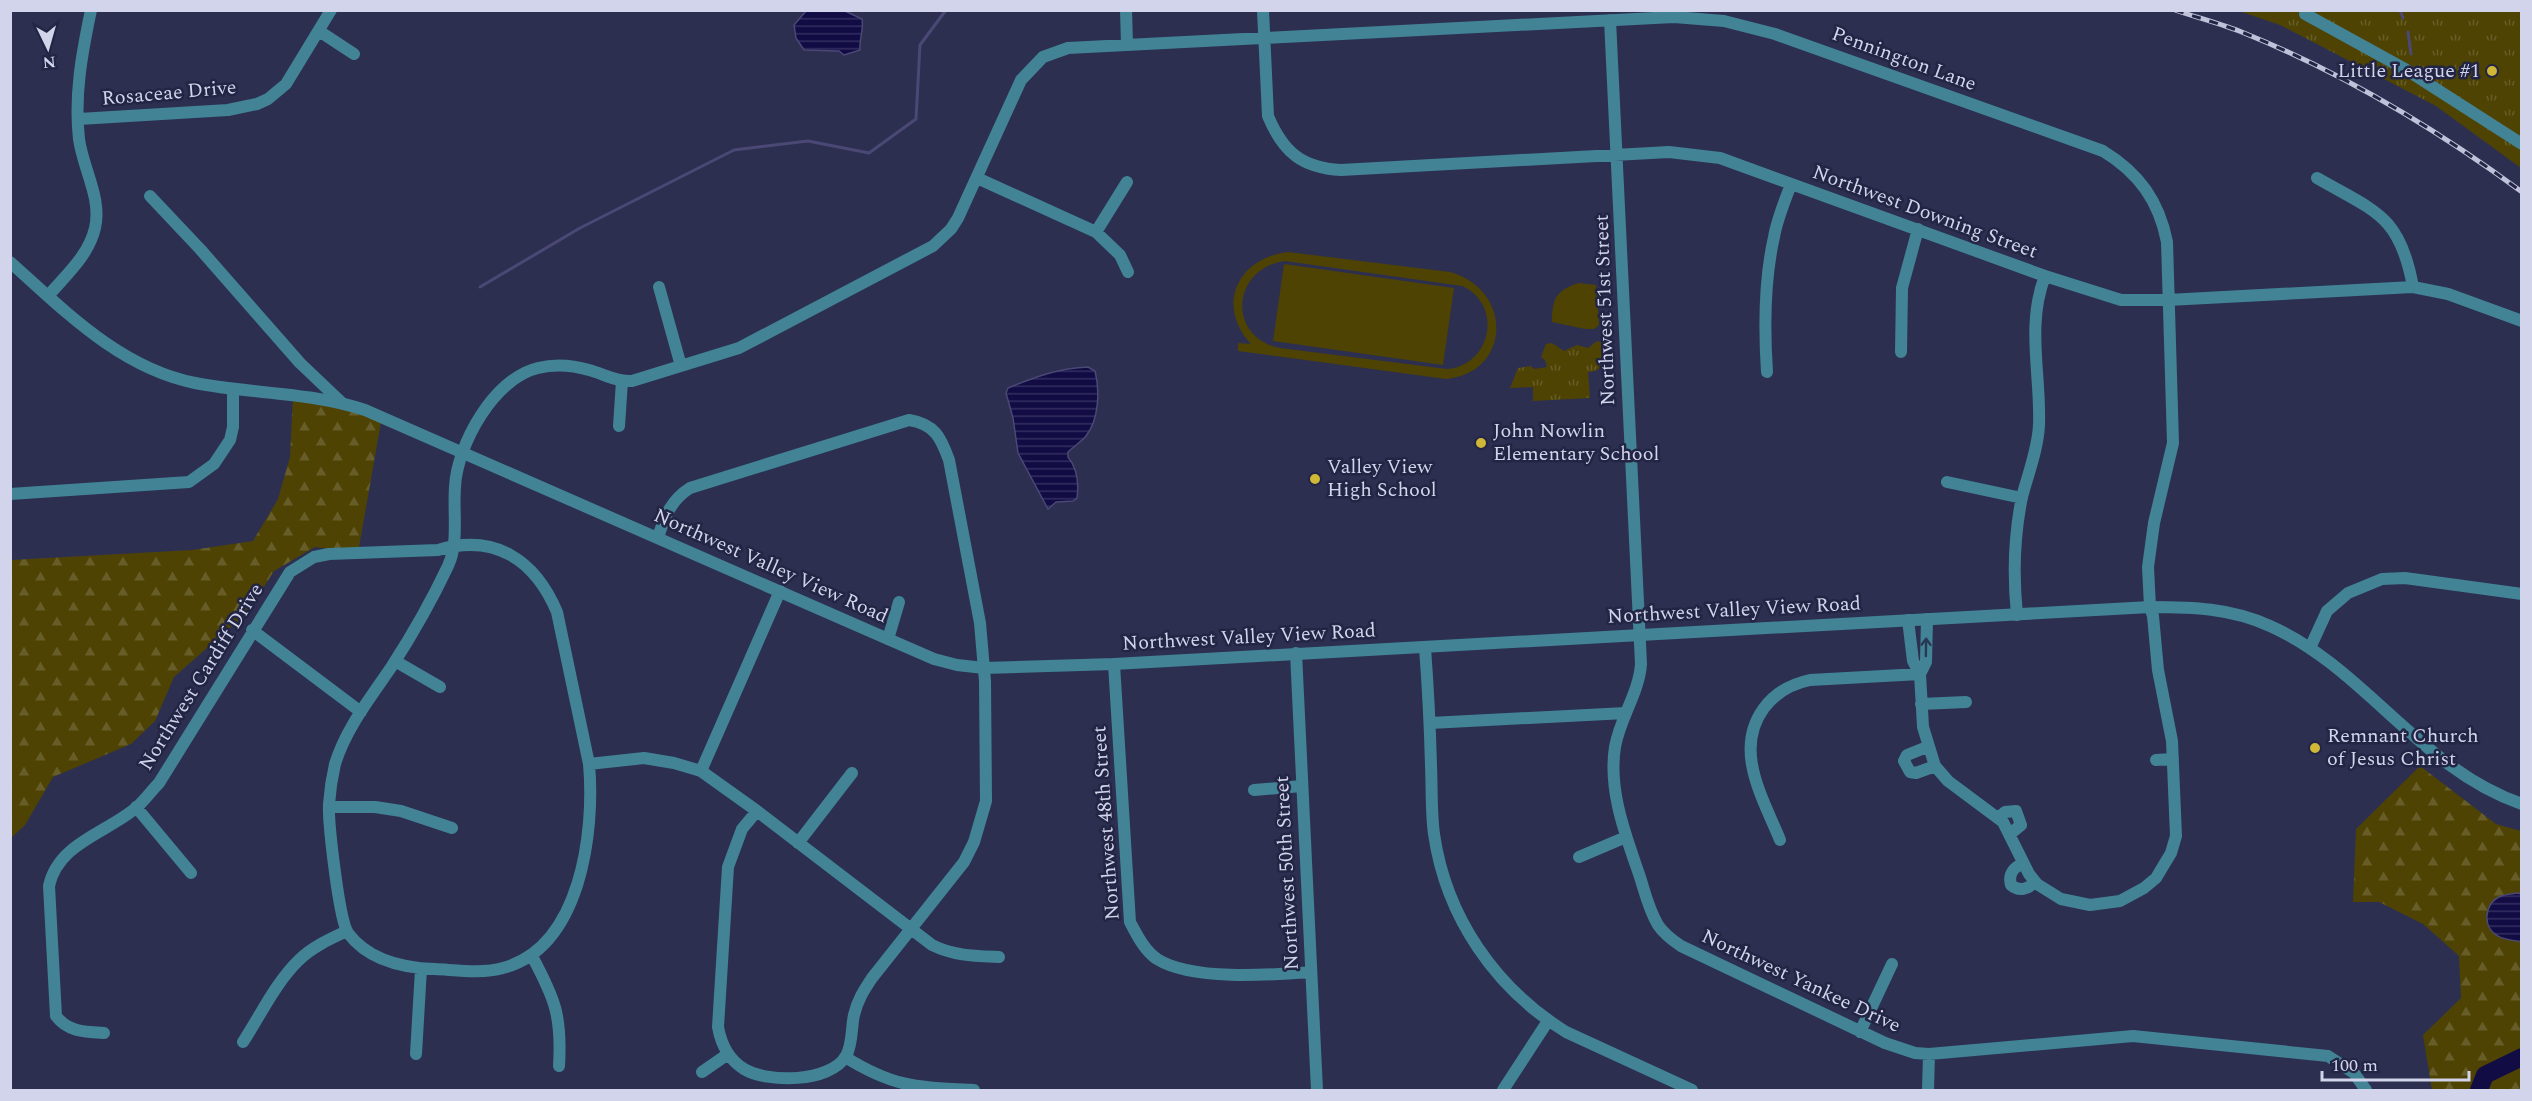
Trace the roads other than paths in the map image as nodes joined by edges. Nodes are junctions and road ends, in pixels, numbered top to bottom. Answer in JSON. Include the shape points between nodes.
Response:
{"nodes":[{"id":1,"x":91,"y":10,"type":"edge"},
{"id":2,"x":331,"y":10,"type":"edge"},
{"id":3,"x":1126,"y":10,"type":"edge"},
{"id":4,"x":1263,"y":10,"type":"edge"},
{"id":5,"x":2305,"y":14,"type":"dead end"},
{"id":6,"x":1610,"y":20,"type":"junction"},
{"id":7,"x":319,"y":31,"type":"junction"},
{"id":8,"x":1264,"y":39,"type":"junction"},
{"id":9,"x":1126,"y":45,"type":"junction"},
{"id":10,"x":354,"y":54,"type":"dead end"},
{"id":11,"x":79,"y":119,"type":"junction"},
{"id":12,"x":2522,"y":144,"type":"edge"},
{"id":13,"x":1618,"y":155,"type":"junction"},
{"id":14,"x":977,"y":178,"type":"junction"},
{"id":15,"x":2317,"y":178,"type":"dead end"},
{"id":16,"x":1127,"y":182,"type":"dead end"},
{"id":17,"x":1791,"y":184,"type":"junction"},
{"id":18,"x":150,"y":196,"type":"dead end"},
{"id":19,"x":1918,"y":229,"type":"junction"},
{"id":20,"x":1096,"y":232,"type":"junction"},
{"id":21,"x":10,"y":262,"type":"edge"},
{"id":22,"x":1128,"y":272,"type":"dead end"},
{"id":23,"x":2045,"y":276,"type":"junction"},
{"id":24,"x":659,"y":287,"type":"dead end"},
{"id":25,"x":2413,"y":288,"type":"junction"},
{"id":26,"x":48,"y":296,"type":"junction"},
{"id":27,"x":2168,"y":300,"type":"junction"},
{"id":28,"x":2522,"y":321,"type":"edge"},
{"id":29,"x":1901,"y":352,"type":"dead end"},
{"id":30,"x":681,"y":366,"type":"junction"},
{"id":31,"x":1767,"y":372,"type":"dead end"},
{"id":32,"x":622,"y":381,"type":"junction"},
{"id":33,"x":232,"y":389,"type":"junction"},
{"id":34,"x":341,"y":402,"type":"junction"},
{"id":35,"x":619,"y":426,"type":"dead end"},
{"id":36,"x":463,"y":451,"type":"junction"},
{"id":37,"x":1947,"y":482,"type":"dead end"},
{"id":38,"x":10,"y":494,"type":"edge"},
{"id":39,"x":2022,"y":498,"type":"junction"},
{"id":40,"x":657,"y":537,"type":"junction"},
{"id":41,"x":455,"y":545,"type":"junction"},
{"id":42,"x":780,"y":591,"type":"junction"},
{"id":43,"x":2522,"y":594,"type":"edge"},
{"id":44,"x":898,"y":602,"type":"dead end"},
{"id":45,"x":2150,"y":607,"type":"junction"},
{"id":46,"x":2017,"y":615,"type":"junction"},
{"id":47,"x":1908,"y":620,"type":"junction"},
{"id":48,"x":1927,"y":620,"type":"junction"},
{"id":49,"x":252,"y":630,"type":"junction"},
{"id":50,"x":1639,"y":634,"type":"junction"},
{"id":51,"x":888,"y":639,"type":"junction"},
{"id":52,"x":1425,"y":648,"type":"junction"},
{"id":53,"x":2310,"y":648,"type":"junction"},
{"id":54,"x":1296,"y":653,"type":"junction"},
{"id":55,"x":395,"y":661,"type":"junction"},
{"id":56,"x":1114,"y":664,"type":"junction"},
{"id":57,"x":984,"y":668,"type":"junction"},
{"id":58,"x":1920,"y":674,"type":"junction"},
{"id":59,"x":440,"y":687,"type":"dead end"},
{"id":60,"x":1966,"y":702,"type":"dead end"},
{"id":61,"x":1921,"y":704,"type":"junction"},
{"id":62,"x":361,"y":712,"type":"junction"},
{"id":63,"x":1626,"y":713,"type":"junction"},
{"id":64,"x":1430,"y":723,"type":"junction"},
{"id":65,"x":1927,"y":747,"type":"junction"},
{"id":66,"x":2174,"y":759,"type":"junction"},
{"id":67,"x":2157,"y":760,"type":"dead end"},
{"id":68,"x":589,"y":764,"type":"junction"},
{"id":69,"x":1935,"y":766,"type":"junction"},
{"id":70,"x":701,"y":771,"type":"junction"},
{"id":71,"x":852,"y":773,"type":"dead end"},
{"id":72,"x":1302,"y":786,"type":"junction"},
{"id":73,"x":1254,"y":790,"type":"dead end"},
{"id":74,"x":2522,"y":804,"type":"edge"},
{"id":75,"x":136,"y":807,"type":"junction"},
{"id":76,"x":329,"y":807,"type":"junction"},
{"id":77,"x":757,"y":811,"type":"junction"},
{"id":78,"x":1998,"y":818,"type":"junction"},
{"id":79,"x":452,"y":828,"type":"dead end"},
{"id":80,"x":2010,"y":834,"type":"junction"},
{"id":81,"x":1626,"y":837,"type":"junction"},
{"id":82,"x":1780,"y":840,"type":"dead end"},
{"id":83,"x":798,"y":843,"type":"junction"},
{"id":84,"x":1579,"y":857,"type":"dead end"},
{"id":85,"x":2023,"y":863,"type":"junction"},
{"id":86,"x":191,"y":873,"type":"dead end"},
{"id":87,"x":2036,"y":882,"type":"junction"},
{"id":88,"x":912,"y":930,"type":"junction"},
{"id":89,"x":346,"y":931,"type":"junction"},
{"id":90,"x":532,"y":956,"type":"junction"},
{"id":91,"x":999,"y":957,"type":"dead end"},
{"id":92,"x":1892,"y":964,"type":"dead end"},
{"id":93,"x":421,"y":969,"type":"junction"},
{"id":94,"x":1311,"y":972,"type":"junction"},
{"id":95,"x":1548,"y":1021,"type":"junction"},
{"id":96,"x":1860,"y":1032,"type":"junction"},
{"id":97,"x":104,"y":1033,"type":"dead end"},
{"id":98,"x":243,"y":1042,"type":"dead end"},
{"id":99,"x":416,"y":1054,"type":"dead end"},
{"id":100,"x":728,"y":1054,"type":"junction"},
{"id":101,"x":1929,"y":1054,"type":"junction"},
{"id":102,"x":845,"y":1057,"type":"junction"},
{"id":103,"x":559,"y":1066,"type":"dead end"},
{"id":104,"x":702,"y":1072,"type":"dead end"},
{"id":105,"x":974,"y":1090,"type":"edge"},
{"id":106,"x":1317,"y":1090,"type":"edge"},
{"id":107,"x":1503,"y":1090,"type":"edge"},
{"id":108,"x":1692,"y":1090,"type":"edge"},
{"id":109,"x":1928,"y":1090,"type":"edge"},
{"id":110,"x":2366,"y":1090,"type":"edge"}],
"edges":[{"from":1,"to":11,"type":"street","via":[[78,74]]},
{"from":2,"to":7,"type":"street"},
{"from":3,"to":9,"type":"street"},
{"from":4,"to":8,"type":"street"},
{"from":5,"to":12,"type":"street","via":[[2405,69]]},
{"from":6,"to":8,"type":"street","name":"Pennington Lane"},
{"from":6,"to":13,"type":"street","name":"Northwest 51st Street"},
{"from":6,"to":27,"type":"street","name":"Pennington Lane","via":[[1698,18],[1754,28],[2103,151],[2139,180],[2160,214],[2167,242]]},
{"from":7,"to":10,"type":"street"},
{"from":7,"to":11,"type":"street","name":"Rosaceae Drive","via":[[286,84],[262,102],[228,110]]},
{"from":8,"to":9,"type":"street","name":"Pennington Lane"},
{"from":8,"to":13,"type":"street","name":"Northwest Downing Street","via":[[1268,116],[1289,152],[1312,166],[1341,170]]},
{"from":9,"to":14,"type":"street","name":"Pennington Lane","via":[[1068,48],[1035,63],[1021,80]]},
{"from":11,"to":26,"type":"street","via":[[82,154],[98,216],[91,244]]},
{"from":13,"to":17,"type":"street","name":"Northwest Downing Street","via":[[1688,153],[1720,158]]},
{"from":13,"to":50,"type":"street","name":"Northwest 51st Street"},
{"from":14,"to":20,"type":"street"},
{"from":14,"to":30,"type":"street","name":"Pennington Lane","via":[[951,229],[933,246],[766,335]]},
{"from":15,"to":25,"type":"street","via":[[2383,216],[2403,245]]},
{"from":16,"to":20,"type":"street"},
{"from":17,"to":19,"type":"street","name":"Northwest Downing Street"},
{"from":17,"to":31,"type":"street","via":[[1771,250],[1765,321]]},
{"from":18,"to":34,"type":"street","via":[[300,363]]},
{"from":19,"to":23,"type":"street","name":"Northwest Downing Street"},
{"from":19,"to":29,"type":"street","via":[[1902,288]]},
{"from":20,"to":22,"type":"street","via":[[1120,255]]},
{"from":21,"to":26,"type":"street","name":"Northwest Valley View Road"},
{"from":23,"to":27,"type":"street","name":"Northwest Downing Street","via":[[2121,300]]},
{"from":23,"to":39,"type":"street","via":[[2034,318],[2039,427]]},
{"from":24,"to":30,"type":"street"},
{"from":25,"to":27,"type":"street","name":"Northwest Downing Street"},
{"from":25,"to":28,"type":"street","name":"Northwest Downing Street","via":[[2448,294]]},
{"from":26,"to":33,"type":"street","name":"Northwest Valley View Road","via":[[95,337],[128,358],[159,372]]},
{"from":27,"to":45,"type":"street","name":"Pennington Lane","via":[[2174,435],[2149,552]]},
{"from":30,"to":32,"type":"street","name":"Pennington Lane"},
{"from":32,"to":35,"type":"street"},
{"from":32,"to":36,"type":"street","via":[[573,366],[536,368],[520,375],[486,405]]},
{"from":33,"to":34,"type":"street","name":"Northwest Valley View Road"},
{"from":33,"to":38,"type":"street","via":[[230,440],[214,464],[189,482]]},
{"from":34,"to":36,"type":"street","name":"Northwest Valley View Road"},
{"from":36,"to":40,"type":"street","name":"Northwest Valley View Road"},
{"from":36,"to":41,"type":"street","via":[[454,484]]},
{"from":37,"to":39,"type":"street"},
{"from":39,"to":46,"type":"street","via":[[2016,536]]},
{"from":40,"to":42,"type":"street","name":"Northwest Valley View Road"},
{"from":40,"to":57,"type":"street","via":[[670,507],[690,488],[909,420],[922,422],[936,429],[950,460],[980,623]]},
{"from":41,"to":49,"type":"street","name":"Northwest Cardiff Drive","via":[[438,550],[314,557],[290,572]]},
{"from":41,"to":55,"type":"street","via":[[449,564]]},
{"from":41,"to":68,"type":"street","name":"Northwest Cardiff Drive","via":[[498,549],[521,561],[549,593],[557,612]]},
{"from":42,"to":51,"type":"street","name":"Northwest Valley View Road"},
{"from":42,"to":70,"type":"street"},
{"from":43,"to":53,"type":"street","via":[[2404,578],[2382,579],[2348,593],[2327,611]]},
{"from":44,"to":51,"type":"street"},
{"from":45,"to":46,"type":"street","name":"Northwest Valley View Road"},
{"from":45,"to":53,"type":"street","name":"Northwest Valley View Road","via":[[2224,611],[2269,625]]},
{"from":45,"to":66,"type":"street","name":"Pennington Lane"},
{"from":46,"to":48,"type":"street","name":"Northwest Valley View Road"},
{"from":47,"to":48,"type":"street","name":"Northwest Valley View Road"},
{"from":47,"to":50,"type":"street","name":"Northwest Valley View Road"},
{"from":47,"to":58,"type":"street","via":[[1913,661]]},
{"from":58,"to":48,"type":"street","one_way":true,"via":[[1926,662]]},
{"from":49,"to":62,"type":"street"},
{"from":49,"to":75,"type":"street","name":"Northwest Cardiff Drive","via":[[169,768]]},
{"from":50,"to":52,"type":"street","name":"Northwest Valley View Road"},
{"from":50,"to":63,"type":"street","name":"Northwest Yankee Drive","via":[[1640,675]]},
{"from":51,"to":57,"type":"street","name":"Northwest Valley View Road","via":[[957,665]]},
{"from":52,"to":54,"type":"street","name":"Northwest Valley View Road"},
{"from":52,"to":64,"type":"street"},
{"from":53,"to":74,"type":"street","name":"Northwest Valley View Road","via":[[2436,755],[2481,786]]},
{"from":54,"to":56,"type":"street","name":"Northwest Valley View Road"},
{"from":54,"to":72,"type":"street","name":"Northwest 50th Street"},
{"from":55,"to":59,"type":"street"},
{"from":55,"to":62,"type":"street"},
{"from":56,"to":57,"type":"street","name":"Northwest Valley View Road"},
{"from":56,"to":94,"type":"street","name":"Northwest 48th Street","via":[[1130,922],[1140,941],[1155,958],[1173,967],[1251,976]]},
{"from":57,"to":88,"type":"street","via":[[988,780],[982,820],[964,862]]},
{"from":58,"to":61,"type":"street"},
{"from":58,"to":82,"type":"street","via":[[1810,680],[1793,684],[1769,701],[1758,715],[1749,752],[1751,768]]},
{"from":60,"to":61,"type":"street"},
{"from":61,"to":65,"type":"street"},
{"from":62,"to":76,"type":"street","via":[[342,744]]},
{"from":63,"to":64,"type":"street"},
{"from":63,"to":81,"type":"street","name":"Northwest Yankee Drive","via":[[1614,761]]},
{"from":64,"to":95,"type":"street","via":[[1434,833],[1450,895],[1494,971]]},
{"from":65,"to":69,"type":"street"},
{"from":65,"to":69,"type":"street","via":[[1907,754],[1906,767],[1916,773]]},
{"from":66,"to":67,"type":"street"},
{"from":66,"to":87,"type":"street","name":"Pennington Lane","via":[[2176,836],[2171,854],[2156,878],[2120,901],[2090,905],[2061,899]]},
{"from":68,"to":70,"type":"street","via":[[644,758]]},
{"from":68,"to":90,"type":"street","name":"Northwest Cardiff Drive","via":[[589,832],[577,884],[549,939]]},
{"from":69,"to":78,"type":"street","via":[[1948,781]]},
{"from":70,"to":77,"type":"street"},
{"from":71,"to":83,"type":"street"},
{"from":72,"to":73,"type":"street"},
{"from":72,"to":94,"type":"street","name":"Northwest 50th Street"},
{"from":75,"to":86,"type":"street"},
{"from":75,"to":97,"type":"street","name":"Northwest Cardiff Drive","via":[[67,853],[54,869],[49,886],[56,1016],[71,1029]]},
{"from":76,"to":79,"type":"street","via":[[400,811]]},
{"from":76,"to":89,"type":"street"},
{"from":77,"to":83,"type":"street"},
{"from":77,"to":100,"type":"street","via":[[742,830],[728,867],[718,1027]]},
{"from":78,"to":80,"type":"street"},
{"from":78,"to":80,"type":"street","via":[[2005,812],[2016,811],[2021,825]]},
{"from":80,"to":85,"type":"street"},
{"from":81,"to":84,"type":"street"},
{"from":81,"to":96,"type":"street","name":"Northwest Yankee Drive","via":[[1652,912],[1670,939]]},
{"from":83,"to":88,"type":"street"},
{"from":85,"to":87,"type":"street"},
{"from":85,"to":87,"type":"street","via":[[2010,874],[2011,885],[2022,889]]},
{"from":88,"to":91,"type":"street","via":[[945,952]]},
{"from":88,"to":102,"type":"street","via":[[860,997]]},
{"from":89,"to":93,"type":"street","via":[[371,953]]},
{"from":89,"to":98,"type":"street","via":[[298,960]]},
{"from":90,"to":93,"type":"street","via":[[500,969]]},
{"from":90,"to":103,"type":"street","via":[[556,1004]]},
{"from":92,"to":96,"type":"street"},
{"from":93,"to":99,"type":"street"},
{"from":94,"to":106,"type":"street","name":"Northwest 50th Street"},
{"from":95,"to":107,"type":"street"},
{"from":95,"to":108,"type":"street"},
{"from":96,"to":101,"type":"street","name":"Northwest Yankee Drive","via":[[1904,1050]]},
{"from":100,"to":102,"type":"street","via":[[755,1074],[801,1078],[824,1074]]},
{"from":100,"to":104,"type":"street"},
{"from":101,"to":109,"type":"street"},
{"from":101,"to":110,"type":"street","name":"Northwest Yankee Drive","via":[[2133,1036],[2328,1056],[2354,1074]]},
{"from":102,"to":105,"type":"street","via":[[897,1084]]}]}
